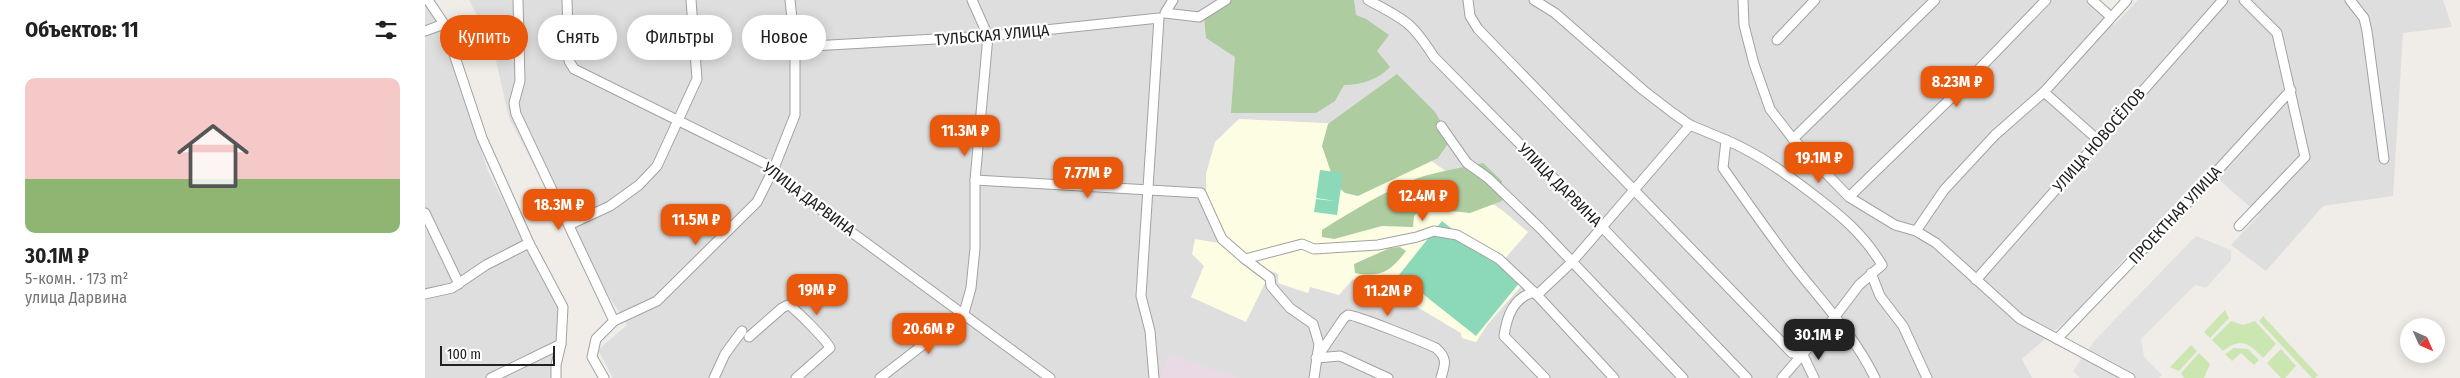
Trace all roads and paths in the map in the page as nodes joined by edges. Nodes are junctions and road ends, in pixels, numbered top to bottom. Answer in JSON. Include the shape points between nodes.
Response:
{"nodes":[{"id":1,"x":428,"y":0,"type":"edge"},
{"id":2,"x":519,"y":0,"type":"edge"},
{"id":3,"x":567,"y":0,"type":"edge"},
{"id":4,"x":691,"y":0,"type":"edge"},
{"id":5,"x":790,"y":0,"type":"edge"},
{"id":6,"x":971,"y":0,"type":"edge"},
{"id":7,"x":1173,"y":0,"type":"edge"},
{"id":8,"x":1226,"y":0,"type":"edge"},
{"id":9,"x":1368,"y":0,"type":"edge"},
{"id":10,"x":1468,"y":0,"type":"edge"},
{"id":11,"x":1534,"y":0,"type":"edge"},
{"id":12,"x":1815,"y":0,"type":"edge"},
{"id":13,"x":1935,"y":0,"type":"edge"},
{"id":14,"x":2046,"y":0,"type":"edge"},
{"id":15,"x":2092,"y":0,"type":"edge"},
{"id":16,"x":2127,"y":0,"type":"edge"},
{"id":17,"x":2223,"y":0,"type":"edge"},
{"id":18,"x":2244,"y":0,"type":"edge"},
{"id":19,"x":2350,"y":0,"type":"edge"},
{"id":20,"x":1740,"y":1,"type":"edge"},
{"id":21,"x":792,"y":15,"type":"edge"},
{"id":22,"x":1162,"y":15,"type":"junction"},
{"id":23,"x":2111,"y":17,"type":"junction"},
{"id":24,"x":440,"y":18,"type":"edge"},
{"id":25,"x":440,"y":25,"type":"edge"},
{"id":26,"x":425,"y":31,"type":"edge"},
{"id":27,"x":987,"y":36,"type":"junction"},
{"id":28,"x":1777,"y":40,"type":"dead end"},
{"id":29,"x":826,"y":46,"type":"edge"},
{"id":30,"x":456,"y":60,"type":"edge"},
{"id":31,"x":795,"y":60,"type":"edge"},
{"id":32,"x":2291,"y":90,"type":"junction"},
{"id":33,"x":2044,"y":92,"type":"junction"},
{"id":34,"x":679,"y":122,"type":"junction"},
{"id":35,"x":1690,"y":125,"type":"junction"},
{"id":36,"x":1441,"y":126,"type":"dead end"},
{"id":37,"x":1726,"y":140,"type":"junction"},
{"id":38,"x":1793,"y":140,"type":"junction"},
{"id":39,"x":2098,"y":140,"type":"junction"},
{"id":40,"x":2384,"y":159,"type":"dead end"},
{"id":41,"x":774,"y":168,"type":"junction"},
{"id":42,"x":975,"y":180,"type":"junction"},
{"id":43,"x":1635,"y":190,"type":"junction"},
{"id":44,"x":1147,"y":192,"type":"junction"},
{"id":45,"x":1849,"y":197,"type":"junction"},
{"id":46,"x":425,"y":213,"type":"edge"},
{"id":47,"x":569,"y":225,"type":"junction"},
{"id":48,"x":2239,"y":226,"type":"dead end"},
{"id":49,"x":1602,"y":227,"type":"junction"},
{"id":50,"x":1916,"y":231,"type":"junction"},
{"id":51,"x":529,"y":243,"type":"junction"},
{"id":52,"x":1245,"y":259,"type":"junction"},
{"id":53,"x":1572,"y":262,"type":"junction"},
{"id":54,"x":1871,"y":273,"type":"junction"},
{"id":55,"x":1976,"y":280,"type":"junction"},
{"id":56,"x":459,"y":284,"type":"junction"},
{"id":57,"x":425,"y":294,"type":"edge"},
{"id":58,"x":1535,"y":294,"type":"junction"},
{"id":59,"x":964,"y":313,"type":"junction"},
{"id":60,"x":1835,"y":318,"type":"junction"},
{"id":61,"x":614,"y":321,"type":"junction"},
{"id":62,"x":2057,"y":339,"type":"junction"},
{"id":63,"x":561,"y":344,"type":"junction"},
{"id":64,"x":1803,"y":356,"type":"junction"},
{"id":65,"x":1317,"y":358,"type":"junction"},
{"id":66,"x":892,"y":375,"type":"edge"},
{"id":67,"x":491,"y":378,"type":"edge"},
{"id":68,"x":556,"y":378,"type":"edge"},
{"id":69,"x":604,"y":378,"type":"edge"},
{"id":70,"x":715,"y":378,"type":"edge"},
{"id":71,"x":797,"y":378,"type":"edge"},
{"id":72,"x":880,"y":378,"type":"edge"},
{"id":73,"x":1050,"y":378,"type":"edge"},
{"id":74,"x":1154,"y":378,"type":"edge"},
{"id":75,"x":1314,"y":378,"type":"edge"},
{"id":76,"x":1388,"y":378,"type":"edge"},
{"id":77,"x":1441,"y":378,"type":"edge"},
{"id":78,"x":1545,"y":378,"type":"edge"},
{"id":79,"x":1614,"y":378,"type":"edge"},
{"id":80,"x":1683,"y":378,"type":"edge"},
{"id":81,"x":1747,"y":378,"type":"edge"},
{"id":82,"x":1782,"y":378,"type":"edge"},
{"id":83,"x":1814,"y":378,"type":"edge"},
{"id":84,"x":1875,"y":378,"type":"edge"},
{"id":85,"x":1927,"y":378,"type":"edge"},
{"id":86,"x":2130,"y":378,"type":"edge"}],
"edges":[{"from":1,"to":24,"type":"street"},
{"from":2,"to":47,"type":"street","via":[[520,81],[514,103],[516,114]]},
{"from":3,"to":34,"type":"street","name":"УЛИЦА ДАРВИНА","via":[[569,62],[574,69]]},
{"from":4,"to":34,"type":"street","via":[[697,79]]},
{"from":5,"to":21,"type":"street"},
{"from":6,"to":27,"type":"street"},
{"from":7,"to":22,"type":"street"},
{"from":8,"to":22,"type":"street","via":[[1199,17]]},
{"from":9,"to":49,"type":"street","name":"УЛИЦА ДАРВИНА","via":[[1400,16],[1417,31],[1434,57]]},
{"from":10,"to":43,"type":"street","via":[[1470,16],[1478,29]]},
{"from":11,"to":35,"type":"street","via":[[1555,13],[1643,90]]},
{"from":12,"to":28,"type":"street"},
{"from":13,"to":38,"type":"street"},
{"from":14,"to":45,"type":"street"},
{"from":15,"to":23,"type":"street"},
{"from":16,"to":23,"type":"street"},
{"from":17,"to":39,"type":"street","name":"УЛИЦА НОВОСЁЛОВ"},
{"from":18,"to":32,"type":"street","via":[[2277,34]]},
{"from":19,"to":40,"type":"street","via":[[2364,18],[2367,31]]},
{"from":20,"to":38,"type":"street","via":[[1754,64],[1767,100]]},
{"from":22,"to":27,"type":"street","name":"ТУЛЬСКАЯ УЛИЦА"},
{"from":22,"to":44,"type":"street"},
{"from":23,"to":33,"type":"street"},
{"from":25,"to":26,"type":"street"},
{"from":27,"to":29,"type":"street","name":"ТУЛЬСКАЯ УЛИЦА"},
{"from":27,"to":42,"type":"street"},
{"from":30,"to":51,"type":"street","via":[[482,138]]},
{"from":31,"to":41,"type":"street","via":[[795,114]]},
{"from":32,"to":48,"type":"street","via":[[2305,157]]},
{"from":32,"to":62,"type":"street","name":"ПРОЕКТНАЯ УЛИЦА"},
{"from":33,"to":39,"type":"street"},
{"from":33,"to":50,"type":"street","via":[[1995,135],[1944,190]]},
{"from":34,"to":41,"type":"street","name":"УЛИЦА ДАРВИНА"},
{"from":34,"to":47,"type":"street","via":[[657,166],[639,185],[611,206]]},
{"from":35,"to":37,"type":"street"},
{"from":35,"to":43,"type":"street"},
{"from":36,"to":53,"type":"street","via":[[1467,162],[1488,178]]},
{"from":37,"to":54,"type":"street","via":[[1778,167],[1844,217],[1872,247],[1882,265]]},
{"from":37,"to":60,"type":"street","via":[[1723,168]]},
{"from":38,"to":45,"type":"street"},
{"from":39,"to":55,"type":"street","name":"УЛИЦА НОВОСЁЛОВ"},
{"from":41,"to":59,"type":"street","name":"УЛИЦА ДАРВИНА","via":[[786,184]]},
{"from":41,"to":61,"type":"street","via":[[757,202],[657,301]]},
{"from":42,"to":44,"type":"street"},
{"from":42,"to":59,"type":"street","via":[[972,280]]},
{"from":43,"to":49,"type":"street"},
{"from":43,"to":64,"type":"street","via":[[1792,353]]},
{"from":44,"to":52,"type":"street","via":[[1201,193],[1223,239]]},
{"from":44,"to":74,"type":"street","via":[[1141,296],[1150,331]]},
{"from":45,"to":50,"type":"street","via":[[1895,225]]},
{"from":46,"to":56,"type":"street"},
{"from":47,"to":61,"type":"street"},
{"from":49,"to":53,"type":"street"},
{"from":49,"to":81,"type":"street","name":"УЛИЦА ДАРВИНА"},
{"from":50,"to":55,"type":"street","via":[[1936,243]]},
{"from":51,"to":56,"type":"street","via":[[486,265]]},
{"from":51,"to":63,"type":"street","via":[[563,308]]},
{"from":52,"to":58,"type":"street","via":[[1302,244],[1314,249],[1377,245],[1417,238],[1434,231],[1457,235],[1499,258]]},
{"from":52,"to":65,"type":"street","via":[[1270,278],[1271,286],[1290,308],[1313,324],[1319,344]]},
{"from":53,"to":58,"type":"street"},
{"from":53,"to":80,"type":"street"},
{"from":54,"to":60,"type":"street"},
{"from":54,"to":85,"type":"street","via":[[1880,296],[1903,326]]},
{"from":55,"to":62,"type":"street","via":[[2020,319]]},
{"from":56,"to":57,"type":"street"},
{"from":58,"to":78,"type":"street","via":[[1526,294],[1511,309],[1504,336]]},
{"from":58,"to":79,"type":"street"},
{"from":59,"to":66,"type":"street"},
{"from":59,"to":73,"type":"street","name":"УЛИЦА ДАРВИНА"},
{"from":60,"to":64,"type":"street"},
{"from":60,"to":84,"type":"street","via":[[1859,348]]},
{"from":61,"to":69,"type":"street","via":[[596,339],[592,357]]},
{"from":62,"to":86,"type":"street"},
{"from":63,"to":67,"type":"street"},
{"from":63,"to":68,"type":"street"},
{"from":64,"to":82,"type":"street"},
{"from":64,"to":83,"type":"street"},
{"from":65,"to":75,"type":"street"},
{"from":65,"to":76,"type":"street","via":[[1340,356]]},
{"from":65,"to":77,"type":"street","via":[[1344,318],[1355,314],[1370,323],[1437,348],[1446,362]]},
{"from":66,"to":72,"type":"street"},
{"from":70,"to":71,"type":"street","via":[[725,354],[746,334],[788,305],[795,307],[830,348]]}]}
